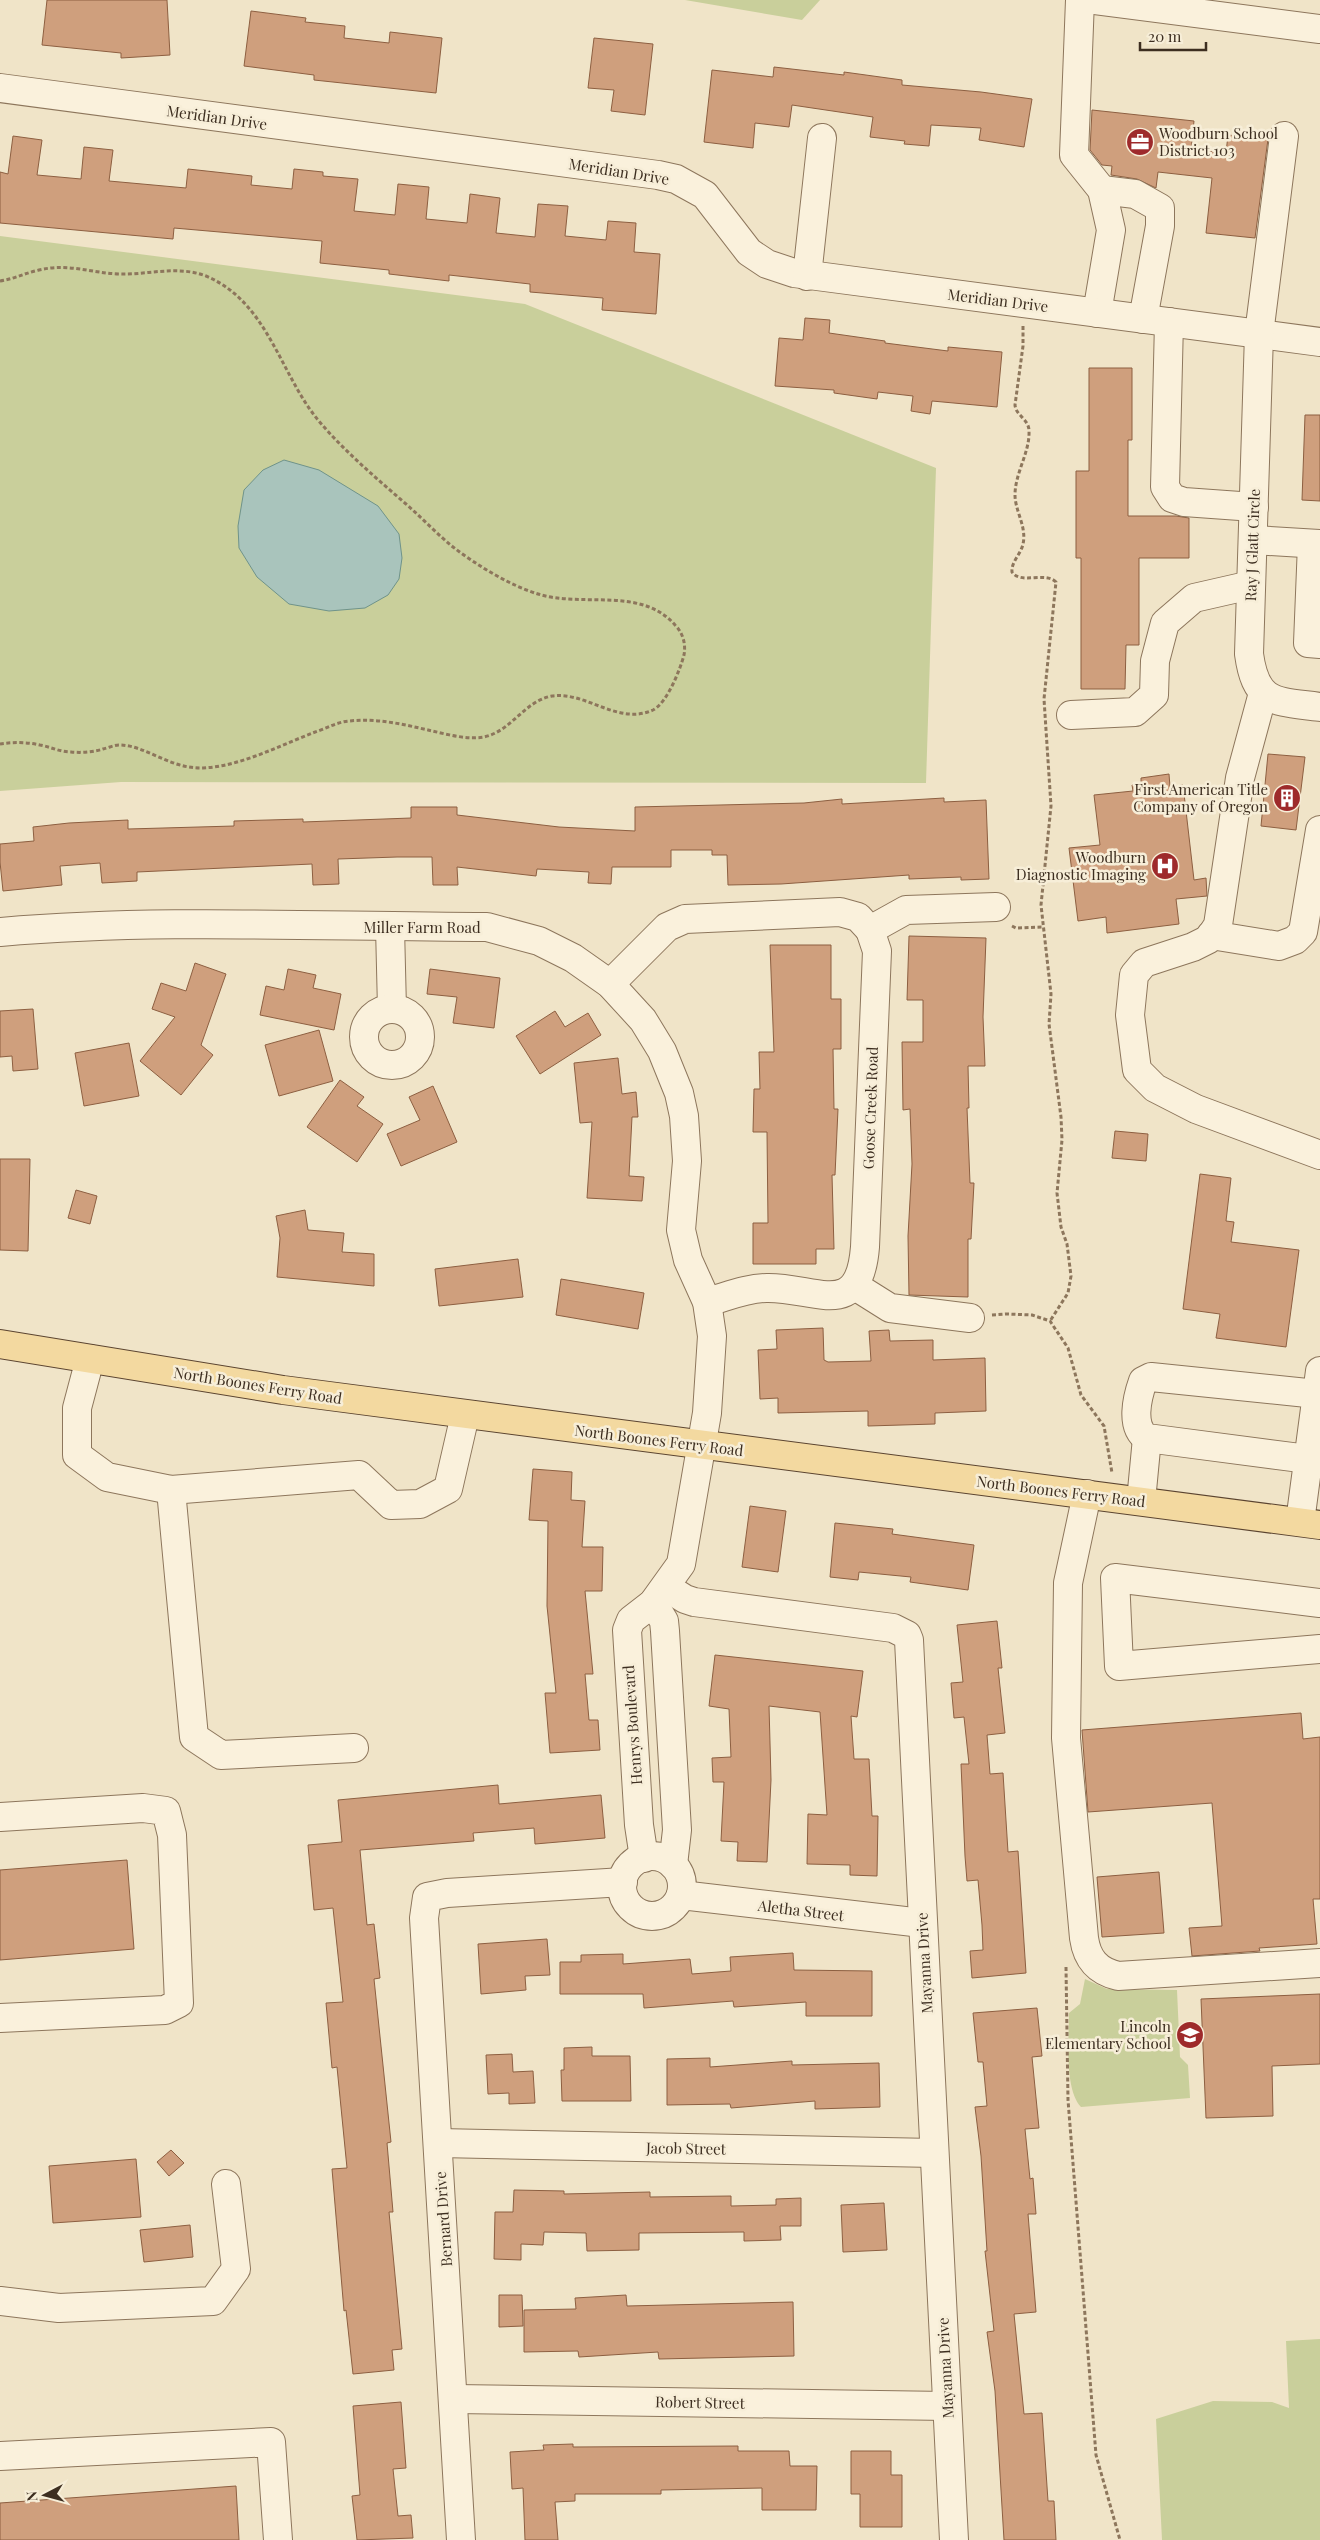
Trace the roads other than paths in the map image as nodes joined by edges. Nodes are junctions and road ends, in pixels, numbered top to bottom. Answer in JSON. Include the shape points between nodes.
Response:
{"nodes":[{"id":1,"x":1080,"y":0,"type":"edge"},
{"id":2,"x":1095,"y":0,"type":"edge"},
{"id":3,"x":1320,"y":29,"type":"edge"},
{"id":4,"x":0,"y":88,"type":"edge"},
{"id":5,"x":1284,"y":136,"type":"dead end"},
{"id":6,"x":822,"y":138,"type":"dead end"},
{"id":7,"x":1102,"y":190,"type":"junction"},
{"id":8,"x":807,"y":276,"type":"junction"},
{"id":9,"x":1091,"y":312,"type":"junction"},
{"id":10,"x":1156,"y":321,"type":"junction"},
{"id":11,"x":1259,"y":334,"type":"junction"},
{"id":12,"x":1320,"y":342,"type":"edge"},
{"id":13,"x":1254,"y":506,"type":"junction"},
{"id":14,"x":1253,"y":540,"type":"junction"},
{"id":15,"x":1316,"y":544,"type":"edge"},
{"id":16,"x":1251,"y":585,"type":"junction"},
{"id":17,"x":1320,"y":644,"type":"edge"},
{"id":18,"x":1263,"y":693,"type":"junction"},
{"id":19,"x":1320,"y":707,"type":"edge"},
{"id":20,"x":1071,"y":715,"type":"dead end"},
{"id":21,"x":1320,"y":830,"type":"edge"},
{"id":22,"x":996,"y":907,"type":"dead end"},
{"id":23,"x":390,"y":927,"type":"junction"},
{"id":24,"x":870,"y":930,"type":"junction"},
{"id":25,"x":0,"y":932,"type":"edge"},
{"id":26,"x":1211,"y":935,"type":"junction"},
{"id":27,"x":610,"y":984,"type":"junction"},
{"id":28,"x":392,"y":1009,"type":"dead end"},
{"id":29,"x":1320,"y":1155,"type":"edge"},
{"id":30,"x":856,"y":1286,"type":"junction"},
{"id":31,"x":707,"y":1302,"type":"junction"},
{"id":32,"x":970,"y":1318,"type":"dead end"},
{"id":33,"x":0,"y":1344,"type":"edge"},
{"id":34,"x":90,"y":1358,"type":"junction"},
{"id":35,"x":1318,"y":1383,"type":"edge"},
{"id":36,"x":465,"y":1415,"type":"junction"},
{"id":37,"x":1148,"y":1438,"type":"junction"},
{"id":38,"x":702,"y":1445,"type":"junction"},
{"id":39,"x":1308,"y":1459,"type":"junction"},
{"id":40,"x":171,"y":1490,"type":"junction"},
{"id":41,"x":1088,"y":1494,"type":"junction"},
{"id":42,"x":1128,"y":1500,"type":"junction"},
{"id":43,"x":1310,"y":1523,"type":"edge"},
{"id":44,"x":660,"y":1595,"type":"junction"},
{"id":45,"x":1320,"y":1603,"type":"edge"},
{"id":46,"x":1320,"y":1649,"type":"edge"},
{"id":47,"x":354,"y":1748,"type":"dead end"},
{"id":48,"x":0,"y":1816,"type":"edge"},
{"id":49,"x":644,"y":1858,"type":"junction"},
{"id":50,"x":673,"y":1865,"type":"junction"},
{"id":51,"x":622,"y":1882,"type":"junction"},
{"id":52,"x":681,"y":1895,"type":"junction"},
{"id":53,"x":922,"y":1923,"type":"junction"},
{"id":54,"x":1320,"y":1963,"type":"edge"},
{"id":55,"x":0,"y":2018,"type":"edge"},
{"id":56,"x":438,"y":2143,"type":"junction"},
{"id":57,"x":934,"y":2153,"type":"junction"},
{"id":58,"x":226,"y":2184,"type":"dead end"},
{"id":59,"x":0,"y":2301,"type":"edge"},
{"id":60,"x":454,"y":2398,"type":"junction"},
{"id":61,"x":947,"y":2406,"type":"junction"},
{"id":62,"x":0,"y":2456,"type":"edge"},
{"id":63,"x":278,"y":2540,"type":"edge"},
{"id":64,"x":461,"y":2540,"type":"edge"},
{"id":65,"x":954,"y":2540,"type":"edge"}],
"edges":[{"from":1,"to":7,"type":"street","via":[[1074,155]]},
{"from":2,"to":3,"type":"street"},
{"from":4,"to":8,"type":"street","name":"Meridian Drive","via":[[676,179],[704,195],[724,218],[736,239],[759,260]]},
{"from":5,"to":11,"type":"street","name":"Ray J Glatt Circle"},
{"from":6,"to":8,"type":"street"},
{"from":7,"to":9,"type":"street","via":[[1110,230]]},
{"from":7,"to":10,"type":"street","via":[[1135,194],[1160,208]]},
{"from":8,"to":9,"type":"street","name":"Meridian Drive"},
{"from":9,"to":10,"type":"street","name":"Meridian Drive"},
{"from":10,"to":11,"type":"street","name":"Meridian Drive"},
{"from":10,"to":13,"type":"street","via":[[1165,487],[1172,498],[1184,502]]},
{"from":11,"to":12,"type":"street","name":"Meridian Drive"},
{"from":11,"to":13,"type":"street","name":"Ray J Glatt Circle"},
{"from":13,"to":14,"type":"street","name":"Ray J Glatt Circle"},
{"from":14,"to":15,"type":"street"},
{"from":14,"to":16,"type":"street","name":"Ray J Glatt Circle"},
{"from":15,"to":17,"type":"street","via":[[1308,643]]},
{"from":16,"to":18,"type":"street","name":"Ray J Glatt Circle","via":[[1249,654],[1255,681]]},
{"from":16,"to":20,"type":"street","via":[[1194,598],[1165,623],[1155,661],[1154,696],[1135,712]]},
{"from":18,"to":19,"type":"street","via":[[1277,701]]},
{"from":18,"to":26,"type":"street","via":[[1240,778],[1218,925]]},
{"from":21,"to":26,"type":"street","via":[[1303,932],[1295,940],[1279,946]]},
{"from":22,"to":24,"type":"street","via":[[906,910]]},
{"from":23,"to":25,"type":"street","name":"Miller Farm Road","via":[[158,925]]},
{"from":23,"to":27,"type":"street","name":"Miller Farm Road","via":[[487,927],[539,941],[573,958]]},
{"from":23,"to":28,"type":"street"},
{"from":24,"to":27,"type":"street","via":[[858,918],[840,912],[685,919],[667,927]]},
{"from":24,"to":30,"type":"street","name":"Goose Creek Road","via":[[877,951],[865,1247]]},
{"from":26,"to":29,"type":"street","via":[[1193,947],[1144,962],[1134,975],[1130,1015],[1137,1070],[1155,1088],[1196,1109]]},
{"from":27,"to":31,"type":"street","name":"Miller Farm Road","via":[[643,1020],[662,1051],[679,1093],[687,1161],[681,1230],[688,1260]]},
{"from":30,"to":31,"type":"street","via":[[840,1294],[825,1295],[764,1288]]},
{"from":30,"to":32,"type":"street","via":[[890,1308]]},
{"from":31,"to":38,"type":"street","name":"Miller Farm Road","via":[[712,1350]]},
{"from":33,"to":34,"type":"main road","name":"North Boones Ferry Road"},
{"from":34,"to":36,"type":"main road","name":"North Boones Ferry Road","via":[[283,1390]]},
{"from":34,"to":40,"type":"street","via":[[77,1408],[77,1455],[107,1477]]},
{"from":35,"to":37,"type":"street","via":[[1151,1377],[1143,1381],[1136,1413],[1141,1434]]},
{"from":35,"to":39,"type":"street"},
{"from":36,"to":38,"type":"main road","name":"North Boones Ferry Road"},
{"from":36,"to":40,"type":"street","via":[[448,1489],[420,1504],[392,1505],[359,1475]]},
{"from":37,"to":39,"type":"street"},
{"from":37,"to":42,"type":"street"},
{"from":38,"to":41,"type":"main road","name":"North Boones Ferry Road"},
{"from":38,"to":44,"type":"street","name":"Henrys Boulevard","via":[[684,1555]]},
{"from":39,"to":43,"type":"street"},
{"from":40,"to":47,"type":"street","via":[[194,1737],[221,1755]]},
{"from":41,"to":42,"type":"main road","name":"North Boones Ferry Road"},
{"from":41,"to":54,"type":"street","via":[[1068,1583],[1066,1738],[1084,1938],[1090,1959],[1097,1967],[1118,1976]]},
{"from":42,"to":43,"type":"main road","name":"North Boones Ferry Road"},
{"from":44,"to":49,"type":"street","name":"Henrys Boulevard","via":[[631,1620],[627,1630],[639,1825]]},
{"from":44,"to":50,"type":"street","via":[[677,1830]]},
{"from":44,"to":53,"type":"street","name":"Mayanna Drive","via":[[893,1628],[907,1635],[911,1648]]},
{"from":45,"to":46,"type":"street","via":[[1115,1578],[1119,1666]]},
{"from":48,"to":55,"type":"street","via":[[143,1808],[166,1811],[172,1834],[179,2003],[165,2010]]},
{"from":49,"to":50,"type":"street","via":[[656,1857]]},
{"from":49,"to":51,"type":"street","via":[[629,1867]]},
{"from":50,"to":52,"type":"street","via":[[682,1884]]},
{"from":51,"to":52,"type":"street","via":[[629,1906],[642,1915],[659,1916],[669,1911]]},
{"from":51,"to":56,"type":"street","name":"Bernard Drive","via":[[427,1897],[424,1918]]},
{"from":52,"to":53,"type":"street","name":"Aletha Street"},
{"from":53,"to":57,"type":"street","name":"Mayanna Drive"},
{"from":56,"to":57,"type":"street","name":"Jacob Street"},
{"from":56,"to":60,"type":"street","name":"Bernard Drive"},
{"from":57,"to":61,"type":"street","name":"Mayanna Drive"},
{"from":58,"to":59,"type":"street","via":[[236,2269],[213,2302],[60,2308]]},
{"from":60,"to":61,"type":"street","name":"Robert Street"},
{"from":60,"to":64,"type":"street","name":"Bernard Drive"},
{"from":61,"to":65,"type":"street","name":"Mayanna Drive"},
{"from":62,"to":63,"type":"street","via":[[271,2442]]}]}
